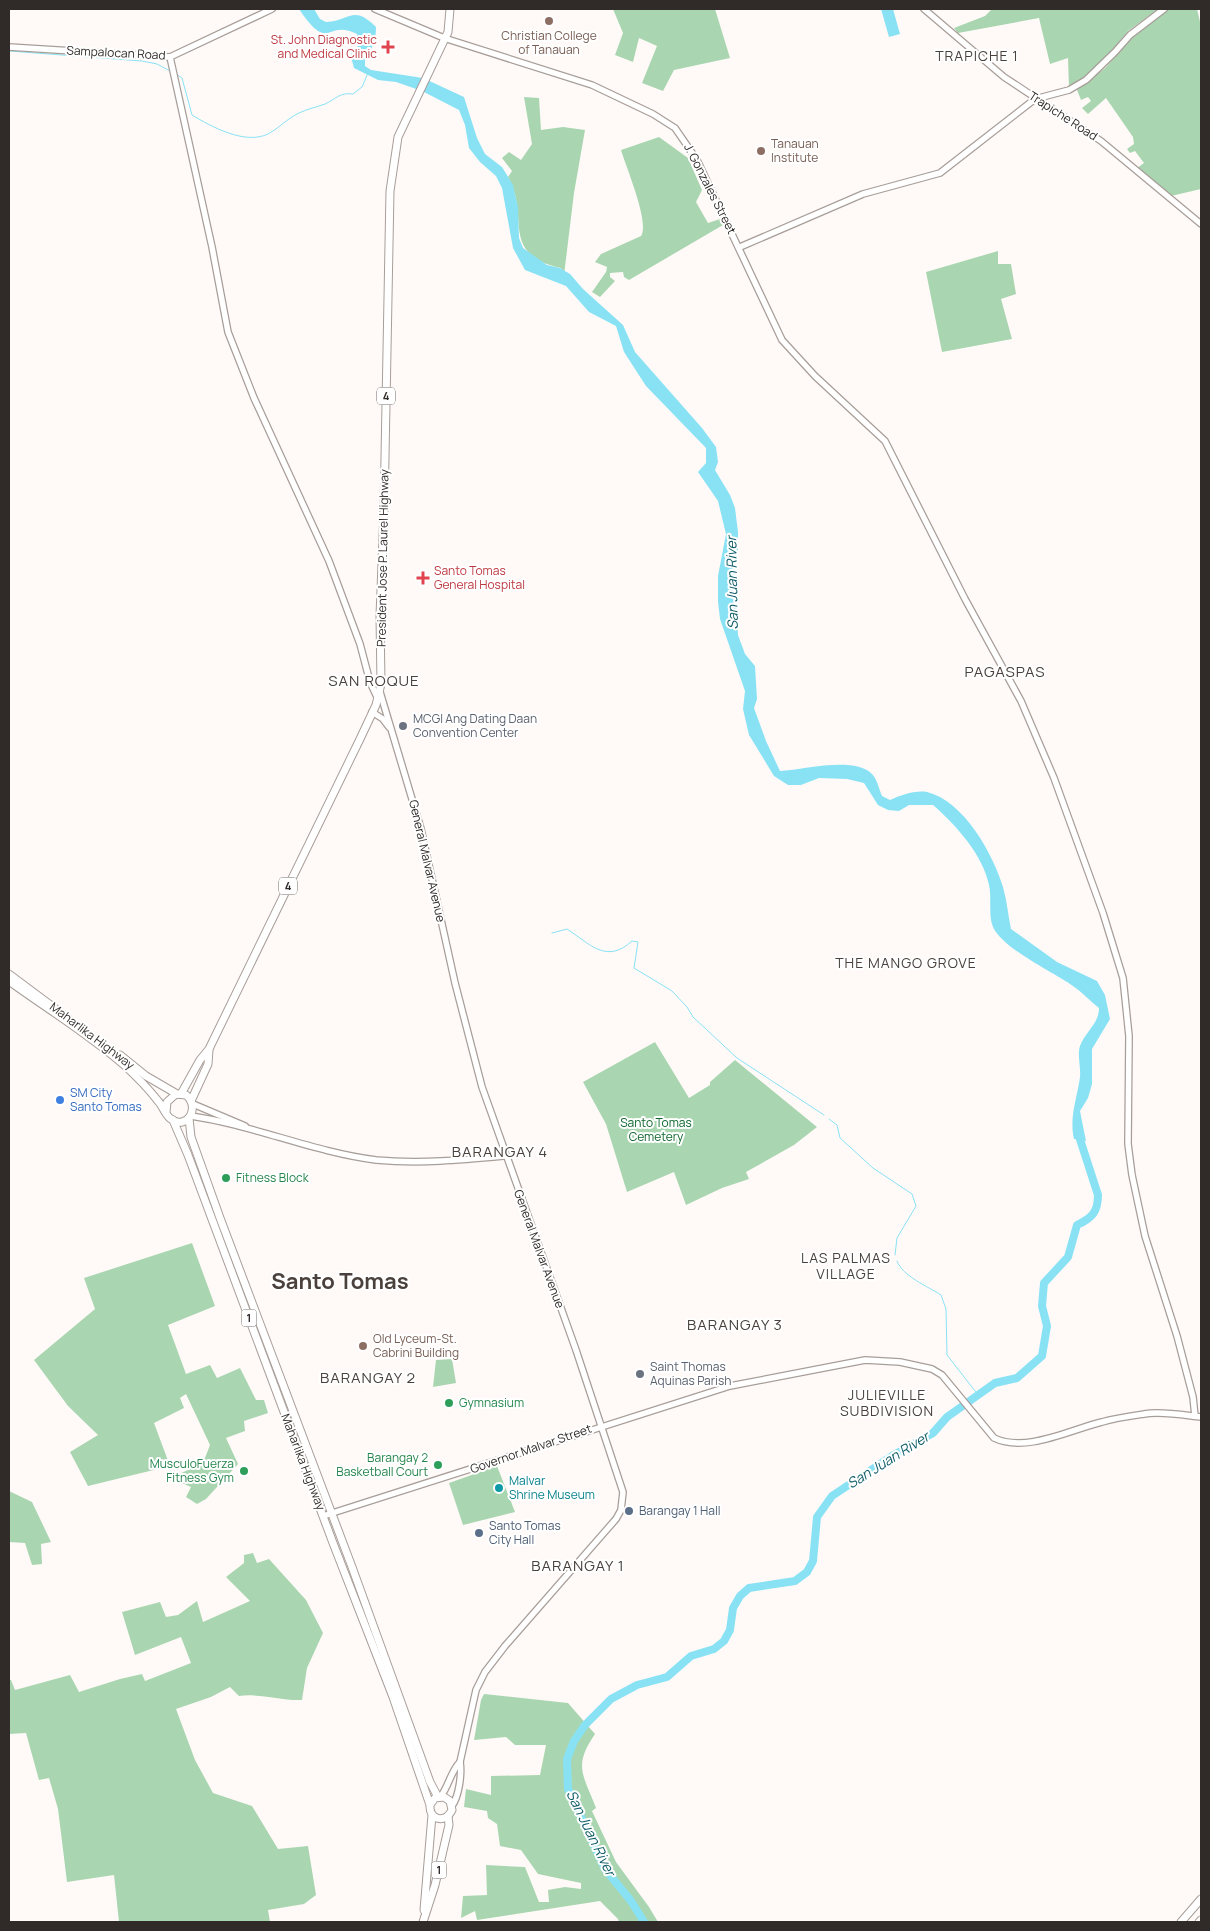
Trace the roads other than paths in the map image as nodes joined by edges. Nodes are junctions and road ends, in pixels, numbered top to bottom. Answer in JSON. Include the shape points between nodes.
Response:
{"nodes":[{"id":1,"x":272,"y":9,"type":"edge"},
{"id":2,"x":375,"y":9,"type":"edge"},
{"id":3,"x":446,"y":9,"type":"edge"},
{"id":4,"x":450,"y":9,"type":"edge"},
{"id":5,"x":924,"y":9,"type":"edge"},
{"id":6,"x":1164,"y":9,"type":"edge"},
{"id":7,"x":444,"y":38,"type":"junction"},
{"id":8,"x":9,"y":47,"type":"edge"},
{"id":9,"x":170,"y":57,"type":"junction"},
{"id":10,"x":1035,"y":99,"type":"junction"},
{"id":11,"x":1201,"y":224,"type":"edge"},
{"id":12,"x":740,"y":247,"type":"junction"},
{"id":13,"x":379,"y":695,"type":"junction"},
{"id":14,"x":372,"y":712,"type":"junction"},
{"id":15,"x":391,"y":729,"type":"junction"},
{"id":16,"x":9,"y":974,"type":"edge"},
{"id":17,"x":9,"y":981,"type":"edge"},
{"id":18,"x":209,"y":1049,"type":"junction"},
{"id":19,"x":179,"y":1094,"type":"junction"},
{"id":20,"x":192,"y":1102,"type":"junction"},
{"id":21,"x":166,"y":1112,"type":"junction"},
{"id":22,"x":190,"y":1117,"type":"junction"},
{"id":23,"x":173,"y":1120,"type":"junction"},
{"id":24,"x":249,"y":1129,"type":"junction"},
{"id":25,"x":506,"y":1156,"type":"junction"},
{"id":26,"x":1198,"y":1417,"type":"edge"},
{"id":27,"x":600,"y":1426,"type":"junction"},
{"id":28,"x":332,"y":1513,"type":"junction"},
{"id":29,"x":323,"y":1516,"type":"junction"},
{"id":30,"x":460,"y":1762,"type":"junction"},
{"id":31,"x":440,"y":1796,"type":"junction"},
{"id":32,"x":430,"y":1805,"type":"junction"},
{"id":33,"x":452,"y":1806,"type":"junction"},
{"id":34,"x":432,"y":1815,"type":"junction"},
{"id":35,"x":448,"y":1816,"type":"junction"},
{"id":36,"x":1201,"y":1899,"type":"edge"},
{"id":37,"x":423,"y":1922,"type":"edge"},
{"id":38,"x":1181,"y":1922,"type":"edge"}],
"edges":[{"from":1,"to":9,"type":"main road","name":"Sampalocan Road"},
{"from":2,"to":7,"type":"main road","name":"J. Gonzales Street"},
{"from":3,"to":7,"type":"highway","name":"President Jose P. Laurel Highway","number":"4"},
{"from":4,"to":7,"type":"highway","name":"President Jose P. Laurel Highway","number":"4","via":[[448,32]]},
{"from":5,"to":10,"type":"main road","name":"Trapiche Road","via":[[977,56]]},
{"from":6,"to":10,"type":"main road","via":[[1130,35],[1086,80],[1068,90]]},
{"from":7,"to":12,"type":"main road","name":"J. Gonzales Street","via":[[592,85],[665,121],[694,154]]},
{"from":7,"to":13,"type":"highway","name":"President Jose P. Laurel Highway","number":"4","via":[[398,137],[389,198]]},
{"from":8,"to":9,"type":"main road","name":"Sampalocan Road"},
{"from":9,"to":13,"type":"main road","name":"General Malvar Avenue","via":[[228,332],[254,398],[315,527],[355,630],[370,682]]},
{"from":10,"to":11,"type":"main road","name":"Trapiche Road","via":[[1101,141]]},
{"from":10,"to":12,"type":"main road","via":[[940,173],[863,194]]},
{"from":12,"to":26,"type":"main road","name":"J. Gonzales Street","via":[[782,340],[815,376],[885,441],[1021,701],[1057,786],[1123,978],[1129,1036],[1129,1158],[1145,1236],[1177,1336]]},
{"from":13,"to":14,"type":"highway","name":"President Jose P. Laurel Highway","number":"4"},
{"from":13,"to":15,"type":"main road","name":"General Malvar Avenue","number":"4"},
{"from":14,"to":15,"type":"main road"},
{"from":14,"to":18,"type":"highway","name":"President Jose P. Laurel Highway","number":"4"},
{"from":15,"to":25,"type":"main road","name":"General Malvar Avenue","number":"4","via":[[421,829],[471,1051]]},
{"from":16,"to":19,"type":"highway","name":"Maharlika Highway","via":[[146,1076]]},
{"from":17,"to":21,"type":"highway","name":"Maharlika Highway","number":"1","via":[[122,1063]]},
{"from":18,"to":19,"type":"highway","name":"President Jose P. Laurel Highway","number":"4"},
{"from":18,"to":20,"type":"highway","name":"President Jose P. Laurel Highway","number":"4","via":[[208,1064]]},
{"from":19,"to":20,"type":"highway"},
{"from":19,"to":21,"type":"highway","via":[[168,1100]]},
{"from":20,"to":22,"type":"highway","number":"1"},
{"from":20,"to":24,"type":"main road"},
{"from":21,"to":23,"type":"highway","number":"1"},
{"from":22,"to":23,"type":"highway","via":[[180,1122]]},
{"from":22,"to":24,"type":"main road"},
{"from":22,"to":28,"type":"highway","name":"Maharlika Highway","number":"1","via":[[190,1137]]},
{"from":23,"to":29,"type":"highway","name":"Maharlika Highway","number":"1"},
{"from":24,"to":25,"type":"main road","via":[[375,1160],[427,1162]]},
{"from":25,"to":27,"type":"main road","name":"General Malvar Avenue"},
{"from":26,"to":27,"type":"main road","name":"Governor Malvar Street","via":[[1147,1414],[1103,1421],[1020,1443],[1004,1443],[994,1438],[942,1375],[932,1369],[880,1360],[849,1362],[730,1386]]},
{"from":27,"to":28,"type":"main road","name":"Governor Malvar Street"},
{"from":27,"to":30,"type":"main road","name":"General Malvar Avenue","via":[[623,1492],[621,1510],[485,1672],[476,1690]]},
{"from":28,"to":29,"type":"main road","name":"Governor Malvar Street"},
{"from":28,"to":31,"type":"highway","name":"Maharlika Highway","number":"1","via":[[430,1782]]},
{"from":29,"to":32,"type":"highway","name":"Maharlika Highway","number":"1","via":[[393,1697]]},
{"from":30,"to":31,"type":"main road","name":"General Malvar Avenue"},
{"from":30,"to":33,"type":"main road","name":"General Malvar Avenue"},
{"from":31,"to":32,"type":"highway"},
{"from":31,"to":33,"type":"highway","number":"1","via":[[448,1799]]},
{"from":32,"to":34,"type":"highway","number":"1"},
{"from":33,"to":35,"type":"highway","number":"1"},
{"from":34,"to":35,"type":"highway","via":[[440,1819]]},
{"from":34,"to":37,"type":"highway","number":"1"},
{"from":35,"to":37,"type":"highway","number":"1","via":[[449,1825],[437,1876]]},
{"from":36,"to":38,"type":"highway"}]}
